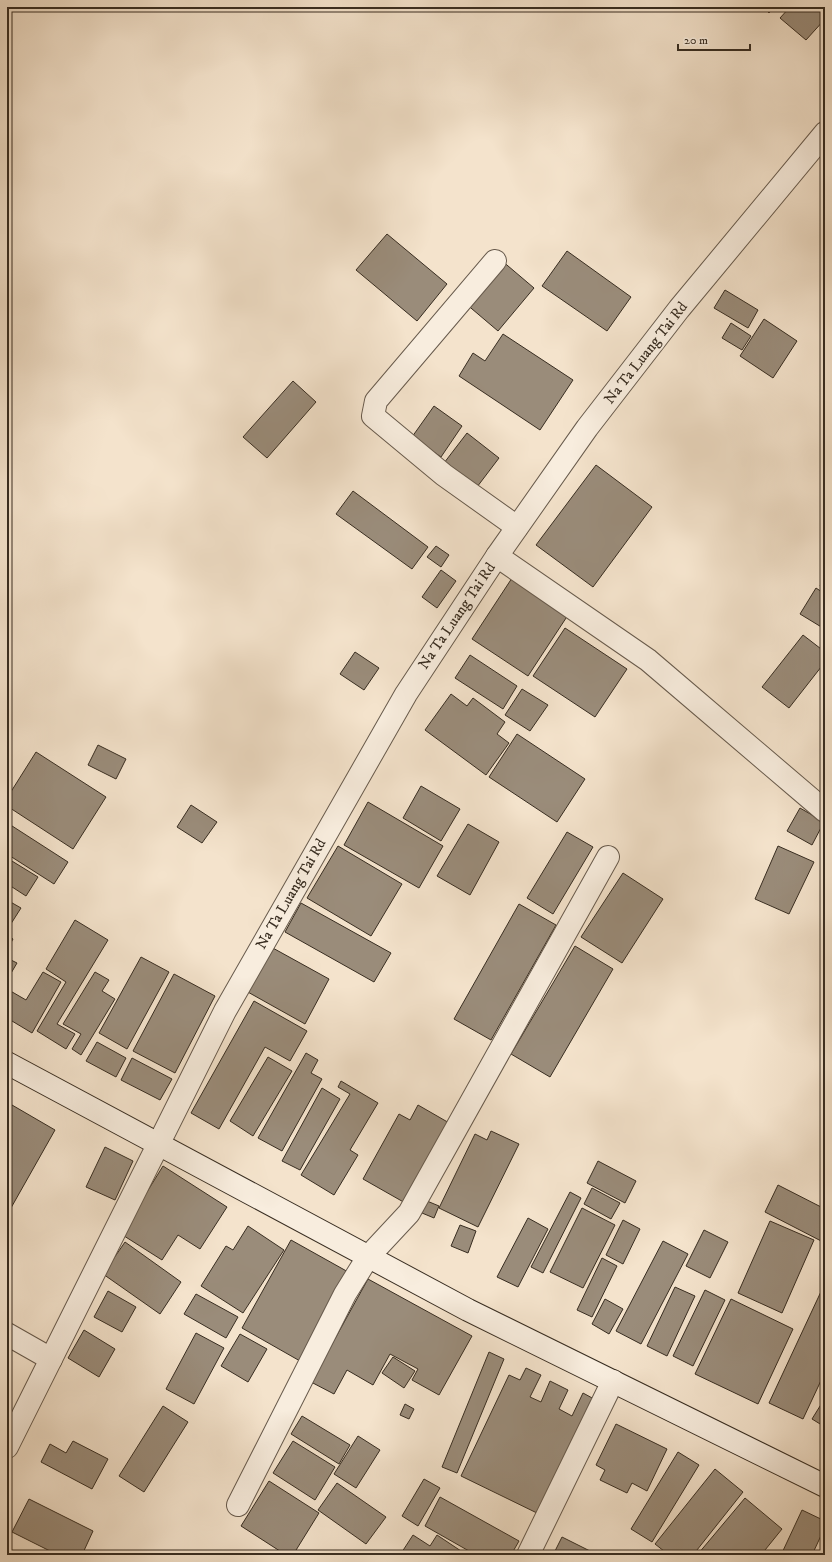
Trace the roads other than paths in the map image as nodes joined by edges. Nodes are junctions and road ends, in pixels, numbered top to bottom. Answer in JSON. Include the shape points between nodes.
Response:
{"nodes":[{"id":1,"x":825,"y":133,"type":"edge"},
{"id":2,"x":495,"y":261,"type":"dead end"},
{"id":3,"x":517,"y":527,"type":"junction"},
{"id":4,"x":497,"y":556,"type":"junction"},
{"id":5,"x":825,"y":811,"type":"edge"},
{"id":6,"x":608,"y":857,"type":"dead end"},
{"id":7,"x":7,"y":1063,"type":"edge"},
{"id":8,"x":159,"y":1144,"type":"junction"},
{"id":9,"x":368,"y":1256,"type":"junction"},
{"id":10,"x":7,"y":1334,"type":"edge"},
{"id":11,"x":50,"y":1359,"type":"junction"},
{"id":12,"x":613,"y":1381,"type":"junction"},
{"id":13,"x":7,"y":1448,"type":"edge"},
{"id":14,"x":825,"y":1486,"type":"edge"},
{"id":15,"x":238,"y":1505,"type":"dead end"},
{"id":16,"x":528,"y":1555,"type":"edge"}],
"edges":[{"from":1,"to":3,"type":"street","name":"Na Ta Luang Tai Rd","via":[[674,316],[587,428]]},
{"from":2,"to":3,"type":"street","via":[[376,401],[373,416],[444,475]]},
{"from":3,"to":4,"type":"street","name":"Na Ta Luang Tai Rd"},
{"from":4,"to":5,"type":"street","via":[[648,660]]},
{"from":4,"to":8,"type":"street","name":"Na Ta Luang Tai Rd","via":[[406,694],[309,861],[225,1011]]},
{"from":6,"to":9,"type":"street","via":[[409,1213]]},
{"from":7,"to":8,"type":"street"},
{"from":8,"to":9,"type":"street"},
{"from":8,"to":11,"type":"street","name":"Na Ta Luang Tai Rd"},
{"from":9,"to":12,"type":"street","via":[[468,1310]]},
{"from":9,"to":15,"type":"street","via":[[345,1294]]},
{"from":10,"to":11,"type":"street"},
{"from":11,"to":13,"type":"street","name":"Na Ta Luang Tai Rd"},
{"from":12,"to":14,"type":"street"},
{"from":12,"to":16,"type":"street"}]}
